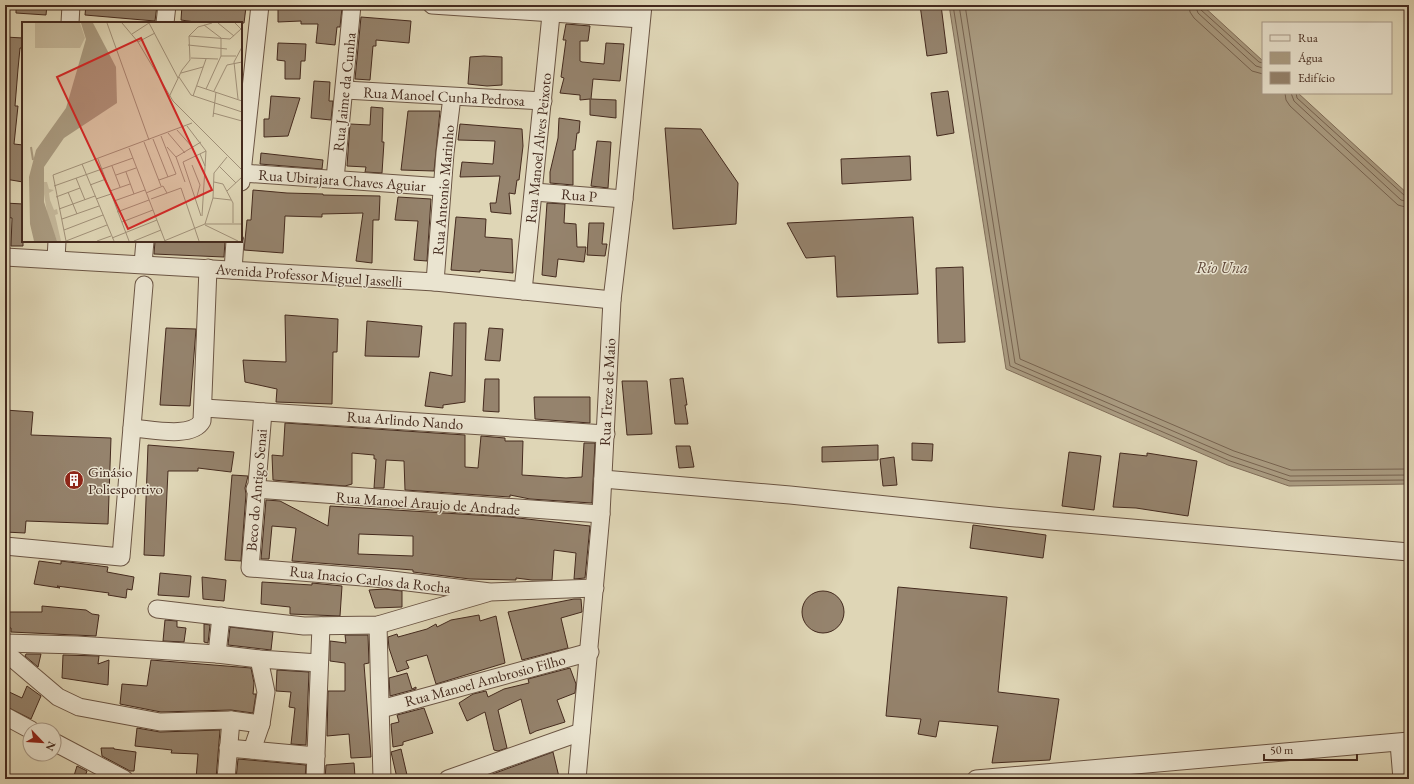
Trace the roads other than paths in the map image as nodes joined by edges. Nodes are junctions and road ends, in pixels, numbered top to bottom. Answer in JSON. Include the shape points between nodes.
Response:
{"nodes":[{"id":1,"x":70,"y":5,"type":"edge"},
{"id":2,"x":167,"y":5,"type":"edge"},
{"id":3,"x":260,"y":5,"type":"edge"},
{"id":4,"x":352,"y":5,"type":"edge"},
{"id":5,"x":432,"y":5,"type":"edge"},
{"id":6,"x":457,"y":6,"type":"edge"},
{"id":7,"x":551,"y":9,"type":"edge"},
{"id":8,"x":642,"y":12,"type":"edge"},
{"id":9,"x":70,"y":22,"type":"edge"},
{"id":10,"x":165,"y":22,"type":"edge"},
{"id":11,"x":345,"y":90,"type":"junction"},
{"id":12,"x":452,"y":97,"type":"junction"},
{"id":13,"x":543,"y":101,"type":"junction"},
{"id":14,"x":242,"y":169,"type":"edge"},
{"id":15,"x":242,"y":178,"type":"edge"},
{"id":16,"x":335,"y":179,"type":"junction"},
{"id":17,"x":442,"y":187,"type":"junction"},
{"id":18,"x":534,"y":192,"type":"junction"},
{"id":19,"x":624,"y":199,"type":"junction"},
{"id":20,"x":57,"y":242,"type":"edge"},
{"id":21,"x":145,"y":242,"type":"edge"},
{"id":22,"x":235,"y":242,"type":"edge"},
{"id":23,"x":5,"y":257,"type":"edge"},
{"id":24,"x":56,"y":259,"type":"junction"},
{"id":25,"x":143,"y":264,"type":"junction"},
{"id":26,"x":208,"y":268,"type":"junction"},
{"id":27,"x":233,"y":270,"type":"junction"},
{"id":28,"x":435,"y":282,"type":"junction"},
{"id":29,"x":144,"y":285,"type":"dead end"},
{"id":30,"x":523,"y":291,"type":"junction"},
{"id":31,"x":612,"y":300,"type":"junction"},
{"id":32,"x":204,"y":408,"type":"junction"},
{"id":33,"x":263,"y":412,"type":"junction"},
{"id":34,"x":132,"y":428,"type":"junction"},
{"id":35,"x":606,"y":434,"type":"junction"},
{"id":36,"x":603,"y":479,"type":"junction"},
{"id":37,"x":255,"y":489,"type":"junction"},
{"id":38,"x":601,"y":514,"type":"junction"},
{"id":39,"x":5,"y":546,"type":"edge"},
{"id":40,"x":1409,"y":552,"type":"edge"},
{"id":41,"x":250,"y":568,"type":"joint"},
{"id":42,"x":595,"y":588,"type":"junction"},
{"id":43,"x":490,"y":592,"type":"junction"},
{"id":44,"x":157,"y":609,"type":"dead end"},
{"id":45,"x":221,"y":616,"type":"junction"},
{"id":46,"x":378,"y":625,"type":"junction"},
{"id":47,"x":321,"y":626,"type":"junction"},
{"id":48,"x":5,"y":643,"type":"edge"},
{"id":49,"x":5,"y":652,"type":"edge"},
{"id":50,"x":590,"y":652,"type":"junction"},
{"id":51,"x":217,"y":654,"type":"junction"},
{"id":52,"x":259,"y":659,"type":"junction"},
{"id":53,"x":319,"y":663,"type":"junction"},
{"id":54,"x":381,"y":708,"type":"junction"},
{"id":55,"x":5,"y":716,"type":"edge"},
{"id":56,"x":231,"y":720,"type":"junction"},
{"id":57,"x":261,"y":724,"type":"junction"},
{"id":58,"x":22,"y":725,"type":"edge"},
{"id":59,"x":581,"y":732,"type":"junction"},
{"id":60,"x":1404,"y":742,"type":"edge"},
{"id":61,"x":62,"y":746,"type":"edge"},
{"id":62,"x":228,"y":748,"type":"junction"},
{"id":63,"x":252,"y":750,"type":"junction"},
{"id":64,"x":316,"y":756,"type":"junction"},
{"id":65,"x":124,"y":779,"type":"edge"},
{"id":66,"x":226,"y":779,"type":"edge"},
{"id":67,"x":315,"y":779,"type":"edge"},
{"id":68,"x":382,"y":779,"type":"edge"},
{"id":69,"x":448,"y":779,"type":"edge"},
{"id":70,"x":577,"y":779,"type":"edge"},
{"id":71,"x":976,"y":779,"type":"edge"},
{"id":72,"x":1402,"y":779,"type":"edge"}],
"edges":[{"from":1,"to":9,"type":"street"},
{"from":2,"to":10,"type":"street"},
{"from":3,"to":14,"type":"street"},
{"from":4,"to":11,"type":"street","name":"Rua Jaime da Cunha"},
{"from":5,"to":6,"type":"street"},
{"from":6,"to":7,"type":"street"},
{"from":7,"to":8,"type":"street"},
{"from":7,"to":13,"type":"street","name":"Rua Manoel Alves Peixoto"},
{"from":8,"to":19,"type":"street","name":"Rua Treze de Maio"},
{"from":11,"to":12,"type":"street","name":"Rua Manoel Cunha Pedrosa"},
{"from":11,"to":16,"type":"street","name":"Rua Jaime da Cunha"},
{"from":12,"to":13,"type":"street","name":"Rua Manoel Cunha Pedrosa"},
{"from":12,"to":17,"type":"street","name":"Rua Antonio Marinho"},
{"from":13,"to":18,"type":"street","name":"Rua Manoel Alves Peixoto"},
{"from":15,"to":16,"type":"street","name":"Rua Ubirajara Chaves Aguiar"},
{"from":16,"to":17,"type":"street","name":"Rua Ubirajara Chaves Aguiar"},
{"from":17,"to":28,"type":"street","name":"Rua Antonio Marinho"},
{"from":18,"to":19,"type":"street","name":"Rua P"},
{"from":18,"to":30,"type":"street","name":"Rua Manoel Alves Peixoto"},
{"from":19,"to":31,"type":"street","name":"Rua Treze de Maio"},
{"from":20,"to":24,"type":"street"},
{"from":21,"to":25,"type":"street"},
{"from":22,"to":27,"type":"street"},
{"from":23,"to":24,"type":"street","name":"Avenida Professor Miguel Jasselli"},
{"from":24,"to":25,"type":"street","name":"Avenida Professor Miguel Jasselli"},
{"from":25,"to":26,"type":"street","name":"Avenida Professor Miguel Jasselli"},
{"from":26,"to":27,"type":"street","name":"Avenida Professor Miguel Jasselli"},
{"from":26,"to":32,"type":"street"},
{"from":27,"to":28,"type":"street","name":"Avenida Professor Miguel Jasselli"},
{"from":28,"to":30,"type":"street","name":"Avenida Professor Miguel Jasselli"},
{"from":29,"to":34,"type":"street"},
{"from":30,"to":31,"type":"street","name":"Avenida Professor Miguel Jasselli"},
{"from":31,"to":35,"type":"street","name":"Rua Treze de Maio"},
{"from":32,"to":33,"type":"street","name":"Rua Arlindo Nando"},
{"from":32,"to":34,"type":"street","via":[[202,421],[195,430],[186,432]]},
{"from":33,"to":35,"type":"street","name":"Rua Arlindo Nando"},
{"from":33,"to":37,"type":"street","name":"Beco do Antigo Senai"},
{"from":34,"to":39,"type":"street","via":[[121,557]]},
{"from":35,"to":36,"type":"street","name":"Rua Treze de Maio"},
{"from":36,"to":38,"type":"street","name":"Rua Treze de Maio"},
{"from":36,"to":40,"type":"street"},
{"from":37,"to":38,"type":"street","name":"Rua Manoel Araujo de Andrade"},
{"from":37,"to":41,"type":"street","name":"Beco do Antigo Senai"},
{"from":38,"to":42,"type":"street","name":"Rua Treze de Maio"},
{"from":41,"to":43,"type":"street","name":"Rua Inacio Carlos da Rocha","via":[[375,578]]},
{"from":42,"to":43,"type":"street","name":"Rua Inacio Carlos da Rocha"},
{"from":42,"to":50,"type":"street","name":"Rua Treze de Maio"},
{"from":43,"to":46,"type":"street","name":"Rua Inacio Carlos da Rocha"},
{"from":44,"to":45,"type":"street","name":"Rua Inacio Carlos da Rocha"},
{"from":45,"to":47,"type":"street","name":"Rua Inacio Carlos da Rocha"},
{"from":45,"to":51,"type":"street"},
{"from":46,"to":47,"type":"street","name":"Rua Inacio Carlos da Rocha"},
{"from":46,"to":54,"type":"street"},
{"from":47,"to":53,"type":"street"},
{"from":48,"to":51,"type":"street","via":[[77,644]]},
{"from":49,"to":56,"type":"street","via":[[58,696],[79,707],[160,722]]},
{"from":50,"to":54,"type":"street","name":"Rua Manoel Ambrosio Filho"},
{"from":50,"to":59,"type":"street","name":"Rua Treze de Maio"},
{"from":51,"to":52,"type":"street"},
{"from":52,"to":53,"type":"street"},
{"from":52,"to":57,"type":"street","via":[[266,692]]},
{"from":53,"to":64,"type":"street"},
{"from":54,"to":68,"type":"street"},
{"from":55,"to":58,"type":"street"},
{"from":56,"to":57,"type":"street"},
{"from":56,"to":62,"type":"street"},
{"from":57,"to":63,"type":"street"},
{"from":59,"to":69,"type":"street"},
{"from":59,"to":70,"type":"street","name":"Rua Treze de Maio"},
{"from":60,"to":71,"type":"street"},
{"from":60,"to":72,"type":"street"},
{"from":61,"to":65,"type":"street"},
{"from":62,"to":63,"type":"street"},
{"from":62,"to":66,"type":"street"},
{"from":63,"to":64,"type":"street"},
{"from":64,"to":67,"type":"street"}]}
